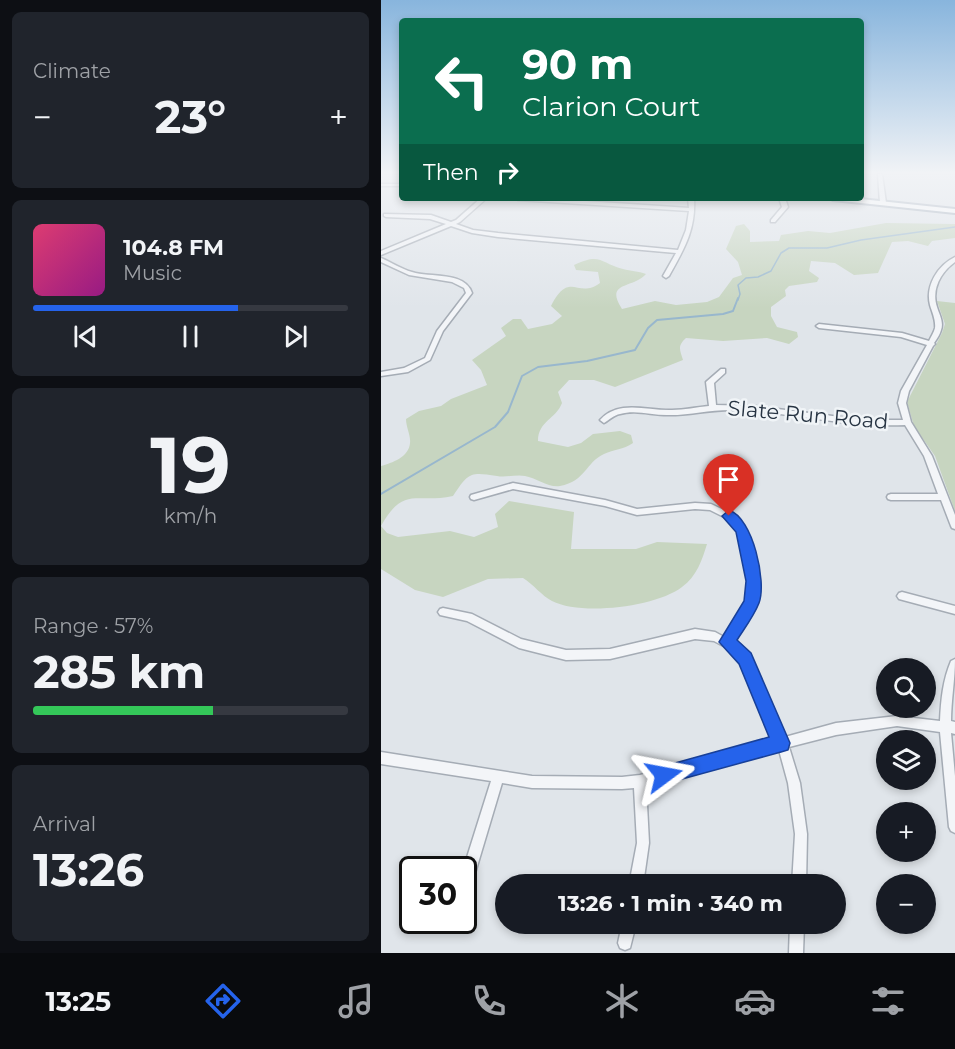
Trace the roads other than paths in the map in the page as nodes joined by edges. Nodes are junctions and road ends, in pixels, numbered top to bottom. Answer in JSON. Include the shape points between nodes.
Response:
{"nodes":[{"id":1,"x":435,"y":218,"type":"edge"},
{"id":2,"x":461,"y":218,"type":"edge"},
{"id":3,"x":692,"y":218,"type":"edge"},
{"id":4,"x":775,"y":218,"type":"edge"},
{"id":5,"x":773,"y":221,"type":"dead end"},
{"id":6,"x":452,"y":224,"type":"junction"},
{"id":7,"x":680,"y":252,"type":"junction"},
{"id":8,"x":381,"y":253,"type":"edge"},
{"id":9,"x":955,"y":259,"type":"edge"},
{"id":10,"x":381,"y":260,"type":"edge"},
{"id":11,"x":666,"y":276,"type":"dead end"},
{"id":12,"x":819,"y":326,"type":"dead end"},
{"id":13,"x":932,"y":344,"type":"junction"},
{"id":14,"x":723,"y":371,"type":"dead end"},
{"id":15,"x":381,"y":374,"type":"edge"},
{"id":16,"x":713,"y":407,"type":"junction"},
{"id":17,"x":604,"y":420,"type":"dead end"},
{"id":18,"x":907,"y":422,"type":"junction"},
{"id":19,"x":474,"y":496,"type":"dead end"},
{"id":20,"x":891,"y":497,"type":"dead end"},
{"id":21,"x":944,"y":497,"type":"junction"},
{"id":22,"x":955,"y":526,"type":"edge"},
{"id":23,"x":902,"y":596,"type":"dead end"},
{"id":24,"x":955,"y":610,"type":"edge"},
{"id":25,"x":443,"y":612,"type":"dead end"},
{"id":26,"x":727,"y":642,"type":"junction"},
{"id":27,"x":955,"y":664,"type":"edge"},
{"id":28,"x":951,"y":727,"type":"edge"},
{"id":29,"x":781,"y":743,"type":"junction"},
{"id":30,"x":381,"y":758,"type":"edge"},
{"id":31,"x":498,"y":778,"type":"junction"},
{"id":32,"x":641,"y":781,"type":"junction"},
{"id":33,"x":955,"y":827,"type":"edge"},
{"id":34,"x":474,"y":856,"type":"edge"},
{"id":35,"x":638,"y":874,"type":"edge"},
{"id":36,"x":799,"y":874,"type":"edge"},
{"id":37,"x":627,"y":934,"type":"edge"},
{"id":38,"x":797,"y":934,"type":"edge"},
{"id":39,"x":625,"y":943,"type":"dead end"},
{"id":40,"x":796,"y":953,"type":"edge"}],
"edges":[{"from":1,"to":6,"type":"street"},
{"from":2,"to":6,"type":"street"},
{"from":3,"to":7,"type":"street"},
{"from":4,"to":5,"type":"street"},
{"from":6,"to":7,"type":"street","via":[[498,235]]},
{"from":6,"to":8,"type":"street"},
{"from":7,"to":11,"type":"street"},
{"from":9,"to":13,"type":"street","via":[[944,266],[932,291],[939,320]]},
{"from":10,"to":15,"type":"street","via":[[411,274],[458,282],[469,293],[439,331],[427,359],[406,370]]},
{"from":12,"to":13,"type":"street","via":[[902,335]]},
{"from":13,"to":18,"type":"street","via":[[903,397]]},
{"from":14,"to":16,"type":"street","via":[[710,382]]},
{"from":16,"to":17,"type":"street","name":"Slate Run Road","via":[[669,413],[622,410]]},
{"from":16,"to":18,"type":"street","name":"Slate Run Road","via":[[880,423]]},
{"from":18,"to":21,"type":"street","via":[[928,456]]},
{"from":19,"to":26,"type":"street","via":[[513,486],[637,512],[695,506],[711,507],[729,516],[743,530],[753,581],[752,602]]},
{"from":20,"to":21,"type":"street"},
{"from":21,"to":22,"type":"street"},
{"from":23,"to":24,"type":"street"},
{"from":25,"to":26,"type":"street","via":[[469,617],[519,643],[566,655],[610,654],[695,634]]},
{"from":26,"to":29,"type":"street","via":[[737,648],[749,665]]},
{"from":27,"to":28,"type":"street","via":[[947,681]]},
{"from":28,"to":29,"type":"street","via":[[897,721],[836,729]]},
{"from":28,"to":33,"type":"street"},
{"from":29,"to":32,"type":"street"},
{"from":29,"to":36,"type":"street","via":[[798,803]]},
{"from":30,"to":31,"type":"street"},
{"from":31,"to":32,"type":"street","via":[[532,782]]},
{"from":31,"to":34,"type":"street"},
{"from":32,"to":35,"type":"street","via":[[643,843]]},
{"from":37,"to":39,"type":"street"},
{"from":38,"to":40,"type":"street"}]}
